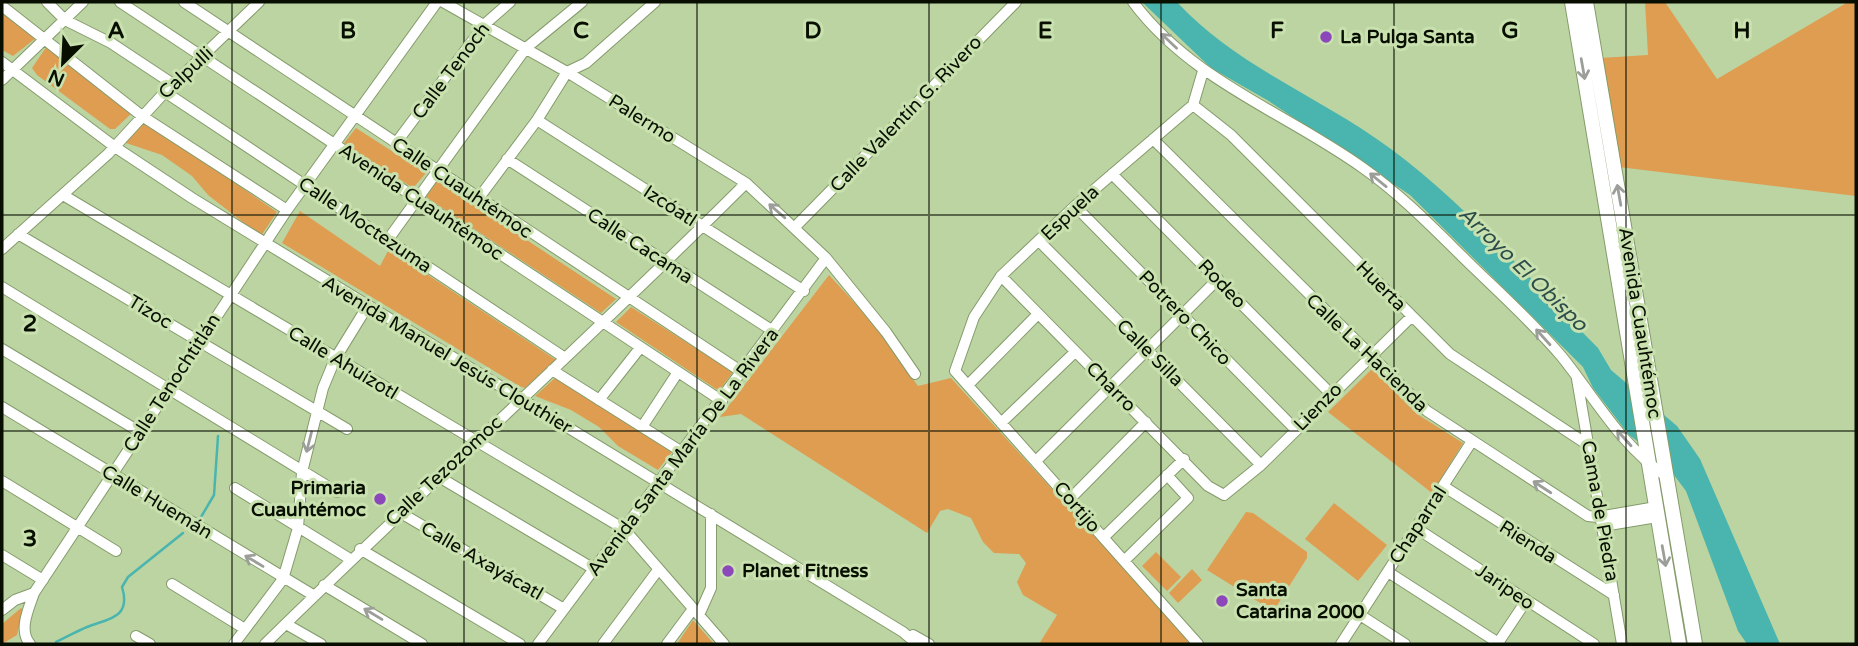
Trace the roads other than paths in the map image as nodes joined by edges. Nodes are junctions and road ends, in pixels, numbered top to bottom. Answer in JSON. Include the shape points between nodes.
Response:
{"nodes":[{"id":1,"x":47,"y":2,"type":"edge"},
{"id":2,"x":83,"y":2,"type":"edge"},
{"id":3,"x":120,"y":2,"type":"edge"},
{"id":4,"x":184,"y":2,"type":"edge"},
{"id":5,"x":260,"y":2,"type":"edge"},
{"id":6,"x":437,"y":2,"type":"edge"},
{"id":7,"x":443,"y":2,"type":"edge"},
{"id":8,"x":510,"y":2,"type":"edge"},
{"id":9,"x":582,"y":2,"type":"edge"},
{"id":10,"x":654,"y":2,"type":"edge"},
{"id":11,"x":1016,"y":2,"type":"edge"},
{"id":12,"x":1133,"y":2,"type":"edge"},
{"id":13,"x":1572,"y":2,"type":"edge"},
{"id":14,"x":1586,"y":2,"type":"edge"},
{"id":15,"x":2,"y":6,"type":"edge"},
{"id":16,"x":65,"y":20,"type":"junction"},
{"id":17,"x":485,"y":24,"type":"junction"},
{"id":18,"x":229,"y":33,"type":"junction"},
{"id":19,"x":45,"y":38,"type":"junction"},
{"id":20,"x":526,"y":48,"type":"junction"},
{"id":21,"x":203,"y":56,"type":"junction"},
{"id":22,"x":2,"y":62,"type":"edge"},
{"id":23,"x":13,"y":70,"type":"junction"},
{"id":24,"x":1203,"y":71,"type":"junction"},
{"id":25,"x":567,"y":72,"type":"junction"},
{"id":26,"x":2,"y":80,"type":"edge"},
{"id":27,"x":169,"y":88,"type":"junction"},
{"id":28,"x":1194,"y":105,"type":"junction"},
{"id":29,"x":142,"y":116,"type":"junction"},
{"id":30,"x":355,"y":116,"type":"junction"},
{"id":31,"x":537,"y":120,"type":"junction"},
{"id":32,"x":1153,"y":139,"type":"junction"},
{"id":33,"x":396,"y":143,"type":"junction"},
{"id":34,"x":334,"y":144,"type":"junction"},
{"id":35,"x":115,"y":146,"type":"junction"},
{"id":36,"x":507,"y":159,"type":"junction"},
{"id":37,"x":438,"y":172,"type":"junction"},
{"id":38,"x":1112,"y":174,"type":"junction"},
{"id":39,"x":746,"y":183,"type":"junction"},
{"id":40,"x":305,"y":185,"type":"junction"},
{"id":41,"x":63,"y":195,"type":"junction"},
{"id":42,"x":478,"y":199,"type":"junction"},
{"id":43,"x":417,"y":201,"type":"junction"},
{"id":44,"x":1075,"y":206,"type":"junction"},
{"id":45,"x":287,"y":210,"type":"junction"},
{"id":46,"x":702,"y":227,"type":"junction"},
{"id":47,"x":795,"y":227,"type":"junction"},
{"id":48,"x":18,"y":234,"type":"junction"},
{"id":49,"x":387,"y":241,"type":"junction"},
{"id":50,"x":1039,"y":241,"type":"junction"},
{"id":51,"x":264,"y":244,"type":"junction"},
{"id":52,"x":2,"y":249,"type":"edge"},
{"id":53,"x":826,"y":258,"type":"junction"},
{"id":54,"x":664,"y":263,"type":"junction"},
{"id":55,"x":1001,"y":275,"type":"junction"},
{"id":56,"x":1218,"y":279,"type":"junction"},
{"id":57,"x":2,"y":287,"type":"edge"},
{"id":58,"x":804,"y":290,"type":"junction"},
{"id":59,"x":230,"y":295,"type":"junction"},
{"id":60,"x":627,"y":299,"type":"junction"},
{"id":61,"x":367,"y":307,"type":"junction"},
{"id":62,"x":1038,"y":314,"type":"junction"},
{"id":63,"x":1182,"y":316,"type":"junction"},
{"id":64,"x":1411,"y":317,"type":"junction"},
{"id":65,"x":602,"y":322,"type":"junction"},
{"id":66,"x":773,"y":331,"type":"junction"},
{"id":67,"x":199,"y":341,"type":"junction"},
{"id":68,"x":640,"y":348,"type":"junction"},
{"id":69,"x":2,"y":349,"type":"edge"},
{"id":70,"x":1147,"y":351,"type":"junction"},
{"id":71,"x":1075,"y":352,"type":"junction"},
{"id":72,"x":1370,"y":357,"type":"junction"},
{"id":73,"x":565,"y":358,"type":"junction"},
{"id":74,"x":335,"y":359,"type":"junction"},
{"id":75,"x":552,"y":370,"type":"junction"},
{"id":76,"x":955,"y":371,"type":"joint"},
{"id":77,"x":678,"y":372,"type":"junction"},
{"id":78,"x":742,"y":372,"type":"junction"},
{"id":79,"x":915,"y":374,"type":"dead end"},
{"id":80,"x":1642,"y":382,"type":"junction"},
{"id":81,"x":968,"y":385,"type":"junction"},
{"id":82,"x":1111,"y":386,"type":"junction"},
{"id":83,"x":168,"y":389,"type":"junction"},
{"id":84,"x":1582,"y":392,"type":"junction"},
{"id":85,"x":1331,"y":394,"type":"junction"},
{"id":86,"x":520,"y":400,"type":"junction"},
{"id":87,"x":599,"y":400,"type":"junction"},
{"id":88,"x":722,"y":401,"type":"junction"},
{"id":89,"x":2,"y":407,"type":"edge"},
{"id":90,"x":317,"y":412,"type":"junction"},
{"id":91,"x":1146,"y":422,"type":"junction"},
{"id":92,"x":1001,"y":423,"type":"junction"},
{"id":93,"x":642,"y":427,"type":"junction"},
{"id":94,"x":347,"y":429,"type":"dead end"},
{"id":95,"x":1296,"y":430,"type":"junction"},
{"id":96,"x":140,"y":432,"type":"junction"},
{"id":97,"x":478,"y":441,"type":"junction"},
{"id":98,"x":1472,"y":441,"type":"junction"},
{"id":99,"x":1588,"y":444,"type":"junction"},
{"id":100,"x":682,"y":452,"type":"junction"},
{"id":101,"x":1184,"y":459,"type":"junction"},
{"id":102,"x":1648,"y":460,"type":"junction"},
{"id":103,"x":1036,"y":461,"type":"junction"},
{"id":104,"x":1261,"y":465,"type":"junction"},
{"id":105,"x":1665,"y":471,"type":"junction"},
{"id":106,"x":302,"y":472,"type":"junction"},
{"id":107,"x":112,"y":475,"type":"junction"},
{"id":108,"x":1167,"y":475,"type":"junction"},
{"id":109,"x":439,"y":477,"type":"junction"},
{"id":110,"x":2,"y":481,"type":"edge"},
{"id":111,"x":658,"y":483,"type":"junction"},
{"id":112,"x":1443,"y":486,"type":"junction"},
{"id":113,"x":234,"y":488,"type":"dead end"},
{"id":114,"x":337,"y":492,"type":"dead end"},
{"id":115,"x":1224,"y":495,"type":"joint"},
{"id":116,"x":1070,"y":499,"type":"junction"},
{"id":117,"x":1657,"y":512,"type":"junction"},
{"id":118,"x":401,"y":513,"type":"junction"},
{"id":119,"x":710,"y":514,"type":"junction"},
{"id":120,"x":1602,"y":521,"type":"junction"},
{"id":121,"x":298,"y":527,"type":"junction"},
{"id":122,"x":78,"y":528,"type":"junction"},
{"id":123,"x":1416,"y":528,"type":"junction"},
{"id":124,"x":624,"y":529,"type":"junction"},
{"id":125,"x":1104,"y":537,"type":"junction"},
{"id":126,"x":360,"y":549,"type":"junction"},
{"id":127,"x":116,"y":551,"type":"dead end"},
{"id":128,"x":2,"y":555,"type":"edge"},
{"id":129,"x":350,"y":559,"type":"junction"},
{"id":130,"x":1124,"y":561,"type":"junction"},
{"id":131,"x":594,"y":569,"type":"junction"},
{"id":132,"x":659,"y":570,"type":"junction"},
{"id":133,"x":1388,"y":572,"type":"junction"},
{"id":134,"x":283,"y":579,"type":"junction"},
{"id":135,"x":43,"y":580,"type":"junction"},
{"id":136,"x":172,"y":584,"type":"dead end"},
{"id":137,"x":324,"y":585,"type":"junction"},
{"id":138,"x":34,"y":593,"type":"junction"},
{"id":139,"x":313,"y":595,"type":"junction"},
{"id":140,"x":1614,"y":595,"type":"junction"},
{"id":141,"x":1526,"y":601,"type":"junction"},
{"id":142,"x":564,"y":609,"type":"junction"},
{"id":143,"x":2,"y":610,"type":"edge"},
{"id":144,"x":696,"y":612,"type":"junction"},
{"id":145,"x":1360,"y":615,"type":"junction"},
{"id":146,"x":286,"y":624,"type":"junction"},
{"id":147,"x":245,"y":629,"type":"junction"},
{"id":148,"x":903,"y":632,"type":"junction"},
{"id":149,"x":136,"y":636,"type":"dead end"},
{"id":150,"x":1499,"y":643,"type":"edge"},
{"id":151,"x":30,"y":644,"type":"edge"},
{"id":152,"x":150,"y":644,"type":"edge"},
{"id":153,"x":234,"y":644,"type":"edge"},
{"id":154,"x":265,"y":644,"type":"edge"},
{"id":155,"x":321,"y":644,"type":"edge"},
{"id":156,"x":422,"y":644,"type":"edge"},
{"id":157,"x":520,"y":644,"type":"edge"},
{"id":158,"x":538,"y":644,"type":"edge"},
{"id":159,"x":603,"y":644,"type":"edge"},
{"id":160,"x":667,"y":644,"type":"edge"},
{"id":161,"x":724,"y":644,"type":"edge"},
{"id":162,"x":918,"y":644,"type":"edge"},
{"id":163,"x":929,"y":644,"type":"edge"},
{"id":164,"x":1198,"y":644,"type":"edge"},
{"id":165,"x":1341,"y":644,"type":"edge"},
{"id":166,"x":1405,"y":644,"type":"edge"},
{"id":167,"x":1594,"y":644,"type":"edge"},
{"id":168,"x":1622,"y":644,"type":"edge"},
{"id":169,"x":1679,"y":644,"type":"edge"},
{"id":170,"x":1695,"y":644,"type":"edge"}],
"edges":[{"from":1,"to":16,"type":"street","name":"Calle Moctezuma"},
{"from":2,"to":16,"type":"street"},
{"from":3,"to":21,"type":"street","name":"Avenida Cuauhtémoc"},
{"from":4,"to":18,"type":"street","name":"Calle Cuauhtémoc"},
{"from":5,"to":18,"type":"street","name":"Calpulli"},
{"from":6,"to":30,"type":"street","name":"Calle Tenochtitlán"},
{"from":7,"to":17,"type":"street","name":"Palermo"},
{"from":8,"to":17,"type":"street","name":"Calle Tenoch"},
{"from":9,"to":20,"type":"street"},
{"from":10,"to":25,"type":"street","via":[[586,63]]},
{"from":11,"to":47,"type":"street","name":"Calle Valentín G. Rivero"},
{"from":24,"to":12,"type":"street","one_way":true},
{"from":13,"to":80,"type":"main road","name":"Avenida Cuauhtémoc","one_way":true},
{"from":80,"to":14,"type":"main road","name":"Avenida Cuauhtémoc","one_way":true},
{"from":15,"to":19,"type":"street"},
{"from":16,"to":19,"type":"street"},
{"from":16,"to":27,"type":"street","name":"Calle Moctezuma","via":[[111,44]]},
{"from":17,"to":20,"type":"street","name":"Palermo"},
{"from":17,"to":33,"type":"street","name":"Calle Tenoch"},
{"from":18,"to":21,"type":"street","name":"Calpulli"},
{"from":18,"to":30,"type":"street","name":"Calle Cuauhtémoc"},
{"from":19,"to":23,"type":"street"},
{"from":19,"to":29,"type":"street"},
{"from":20,"to":25,"type":"street","name":"Palermo"},
{"from":20,"to":37,"type":"street"},
{"from":21,"to":27,"type":"street","name":"Calpulli"},
{"from":21,"to":34,"type":"street","name":"Avenida Cuauhtémoc"},
{"from":22,"to":23,"type":"street","name":"Avenida Manuel Jesús Clouthier"},
{"from":23,"to":26,"type":"street"},
{"from":23,"to":35,"type":"street","name":"Avenida Manuel Jesús Clouthier"},
{"from":24,"to":28,"type":"street"},
{"from":84,"to":24,"type":"street","one_way":true,"via":[[1577,379],[1538,331],[1422,217],[1364,168]]},
{"from":25,"to":31,"type":"street"},
{"from":25,"to":39,"type":"street","name":"Palermo"},
{"from":27,"to":29,"type":"street","name":"Calpulli"},
{"from":27,"to":40,"type":"street","name":"Calle Moctezuma"},
{"from":28,"to":32,"type":"street","name":"Espuela"},
{"from":28,"to":64,"type":"street","name":"Huerta","via":[[1231,135]]},
{"from":29,"to":35,"type":"street","name":"Calpulli"},
{"from":29,"to":45,"type":"street"},
{"from":30,"to":33,"type":"street","name":"Calle Cuauhtémoc"},
{"from":30,"to":34,"type":"street","name":"Calle Tenochtitlán"},
{"from":31,"to":36,"type":"street"},
{"from":31,"to":46,"type":"street","name":"Izcóatl"},
{"from":32,"to":38,"type":"street","name":"Espuela"},
{"from":32,"to":72,"type":"street","name":"Calle La Hacienda"},
{"from":33,"to":37,"type":"street","name":"Calle Cuauhtémoc"},
{"from":34,"to":40,"type":"street","name":"Calle Tenochtitlán"},
{"from":34,"to":43,"type":"street","name":"Avenida Cuauhtémoc"},
{"from":35,"to":41,"type":"street","name":"Calpulli"},
{"from":35,"to":51,"type":"street","name":"Avenida Manuel Jesús Clouthier"},
{"from":36,"to":42,"type":"street"},
{"from":36,"to":54,"type":"street","name":"Calle Cacama"},
{"from":37,"to":42,"type":"street","name":"Calle Cuauhtémoc"},
{"from":37,"to":43,"type":"street"},
{"from":38,"to":44,"type":"street","name":"Espuela"},
{"from":38,"to":56,"type":"street","name":"Rodeo"},
{"from":39,"to":46,"type":"street","name":"Calle Tezozomoc"},
{"from":47,"to":39,"type":"street","name":"Palermo","one_way":true},
{"from":40,"to":45,"type":"street","name":"Calle Tenochtitlán"},
{"from":40,"to":49,"type":"street","name":"Calle Moctezuma"},
{"from":41,"to":48,"type":"street","name":"Calpulli"},
{"from":41,"to":59,"type":"street","name":"Calle Ahuízotl"},
{"from":42,"to":60,"type":"street","name":"Calle Cuauhtémoc"},
{"from":43,"to":49,"type":"street"},
{"from":43,"to":65,"type":"street","name":"Avenida Cuauhtémoc"},
{"from":44,"to":50,"type":"street","name":"Espuela"},
{"from":44,"to":63,"type":"street","name":"Potrero Chico"},
{"from":45,"to":51,"type":"street","name":"Calle Tenochtitlán"},
{"from":46,"to":54,"type":"street","name":"Calle Tezozomoc"},
{"from":46,"to":58,"type":"street","name":"Izcóatl"},
{"from":47,"to":53,"type":"street","name":"Palermo"},
{"from":48,"to":52,"type":"street","name":"Calpulli"},
{"from":48,"to":67,"type":"street","name":"Tízoc"},
{"from":49,"to":73,"type":"street","name":"Calle Moctezuma"},
{"from":50,"to":55,"type":"street","name":"Espuela"},
{"from":50,"to":70,"type":"street","name":"Calle Silla"},
{"from":51,"to":59,"type":"street","name":"Calle Tenochtitlán"},
{"from":51,"to":61,"type":"street","name":"Avenida Manuel Jesús Clouthier"},
{"from":53,"to":58,"type":"street","name":"Avenida Santa María De La Rivera"},
{"from":53,"to":79,"type":"street","name":"Palermo"},
{"from":54,"to":60,"type":"street","name":"Calle Tezozomoc"},
{"from":54,"to":66,"type":"street","name":"Calle Cacama"},
{"from":55,"to":62,"type":"street","name":"Charro"},
{"from":55,"to":76,"type":"street","name":"Espuela","via":[[974,317]]},
{"from":56,"to":63,"type":"street"},
{"from":56,"to":85,"type":"street","name":"Rodeo"},
{"from":57,"to":83,"type":"street"},
{"from":58,"to":66,"type":"street","name":"Avenida Santa María De La Rivera"},
{"from":59,"to":67,"type":"street","name":"Calle Tenochtitlán"},
{"from":59,"to":74,"type":"street","name":"Calle Ahuízotl"},
{"from":60,"to":65,"type":"street","name":"Calle Tezozomoc"},
{"from":60,"to":78,"type":"street","name":"Calle Cuauhtémoc"},
{"from":61,"to":74,"type":"street"},
{"from":61,"to":86,"type":"street","name":"Avenida Manuel Jesús Clouthier"},
{"from":62,"to":71,"type":"street","name":"Charro"},
{"from":62,"to":81,"type":"street"},
{"from":63,"to":70,"type":"street"},
{"from":63,"to":95,"type":"street","name":"Potrero Chico"},
{"from":64,"to":72,"type":"street","name":"Lienzo"},
{"from":64,"to":99,"type":"street","name":"Huerta","via":[[1476,374]]},
{"from":65,"to":68,"type":"street","name":"Avenida Cuauhtémoc"},
{"from":65,"to":73,"type":"street","name":"Calle Tezozomoc"},
{"from":66,"to":78,"type":"street","name":"Avenida Santa María De La Rivera"},
{"from":67,"to":83,"type":"street","name":"Calle Tenochtitlán"},
{"from":67,"to":90,"type":"street","name":"Tízoc"},
{"from":68,"to":77,"type":"street","name":"Avenida Cuauhtémoc"},
{"from":68,"to":87,"type":"street"},
{"from":69,"to":96,"type":"street"},
{"from":70,"to":82,"type":"street"},
{"from":70,"to":104,"type":"street","name":"Calle Silla"},
{"from":71,"to":82,"type":"street","name":"Charro"},
{"from":71,"to":92,"type":"street"},
{"from":72,"to":85,"type":"street","name":"Lienzo"},
{"from":72,"to":98,"type":"street","name":"Calle La Hacienda","via":[[1427,411]]},
{"from":73,"to":75,"type":"street","name":"Calle Tezozomoc"},
{"from":74,"to":90,"type":"street"},
{"from":74,"to":97,"type":"street","name":"Calle Ahuízotl"},
{"from":75,"to":86,"type":"street","name":"Calle Tezozomoc"},
{"from":75,"to":87,"type":"street"},
{"from":76,"to":81,"type":"street","name":"Cortijo"},
{"from":77,"to":88,"type":"street","name":"Avenida Cuauhtémoc"},
{"from":77,"to":93,"type":"street"},
{"from":78,"to":88,"type":"street","name":"Avenida Santa María De La Rivera"},
{"from":80,"to":102,"type":"main road","name":"Avenida Cuauhtémoc"},
{"from":80,"to":105,"type":"main road","name":"Avenida Cuauhtémoc"},
{"from":81,"to":92,"type":"street","name":"Cortijo"},
{"from":82,"to":91,"type":"street","name":"Charro"},
{"from":82,"to":103,"type":"street"},
{"from":83,"to":96,"type":"street","name":"Calle Tenochtitlán"},
{"from":83,"to":106,"type":"street"},
{"from":84,"to":99,"type":"street","name":"Cama de Piedra"},
{"from":102,"to":84,"type":"street","one_way":true},
{"from":85,"to":95,"type":"street","name":"Lienzo"},
{"from":86,"to":97,"type":"street","name":"Calle Tezozomoc"},
{"from":86,"to":111,"type":"street","name":"Avenida Manuel Jesús Clouthier"},
{"from":87,"to":93,"type":"street"},
{"from":88,"to":100,"type":"street","name":"Avenida Santa María De La Rivera"},
{"from":89,"to":107,"type":"street","name":"Calle Huemán"},
{"from":90,"to":94,"type":"street","name":"Tízoc"},
{"from":90,"to":106,"type":"street","one_way":true},
{"from":91,"to":101,"type":"street","name":"Charro"},
{"from":91,"to":116,"type":"street"},
{"from":92,"to":103,"type":"street","name":"Cortijo"},
{"from":93,"to":100,"type":"street"},
{"from":95,"to":104,"type":"street","name":"Lienzo"},
{"from":96,"to":107,"type":"street","name":"Calle Tenochtitlán"},
{"from":97,"to":109,"type":"street","name":"Calle Tezozomoc"},
{"from":97,"to":124,"type":"street","name":"Calle Ahuízotl"},
{"from":98,"to":112,"type":"street","name":"Chaparral"},
{"from":120,"to":98,"type":"street","name":"Calle La Hacienda","one_way":true,"via":[[1579,511]]},
{"from":99,"to":120,"type":"street","name":"Cama de Piedra"},
{"from":100,"to":111,"type":"street","name":"Avenida Santa María De La Rivera"},
{"from":101,"to":108,"type":"street"},
{"from":101,"to":115,"type":"street","name":"Charro","via":[[1208,486]]},
{"from":102,"to":105,"type":"street"},
{"from":102,"to":117,"type":"main road","name":"Avenida Cuauhtémoc"},
{"from":103,"to":116,"type":"street","name":"Cortijo"},
{"from":104,"to":115,"type":"street","name":"Lienzo"},
{"from":105,"to":170,"type":"main road","name":"Avenida Cuauhtémoc"},
{"from":106,"to":114,"type":"street"},
{"from":106,"to":121,"type":"street"},
{"from":107,"to":122,"type":"street","name":"Calle Tenochtitlán"},
{"from":134,"to":107,"type":"street","name":"Calle Huemán","one_way":true},
{"from":108,"to":125,"type":"street"},
{"from":108,"to":130,"type":"street","via":[[1188,498]]},
{"from":109,"to":118,"type":"street","name":"Calle Tezozomoc"},
{"from":109,"to":131,"type":"street"},
{"from":110,"to":122,"type":"street"},
{"from":111,"to":119,"type":"street","name":"Avenida Manuel Jesús Clouthier"},
{"from":111,"to":124,"type":"street","name":"Avenida Santa María De La Rivera"},
{"from":112,"to":123,"type":"street","name":"Chaparral"},
{"from":112,"to":140,"type":"street","name":"Rienda"},
{"from":113,"to":121,"type":"street"},
{"from":116,"to":125,"type":"street","name":"Cortijo"},
{"from":117,"to":120,"type":"street"},
{"from":117,"to":169,"type":"main road","name":"Avenida Cuauhtémoc","one_way":true},
{"from":118,"to":126,"type":"street","name":"Calle Tezozomoc"},
{"from":118,"to":142,"type":"street","name":"Calle Axayácatl"},
{"from":119,"to":144,"type":"street","via":[[711,588]]},
{"from":119,"to":148,"type":"street","name":"Avenida Manuel Jesús Clouthier"},
{"from":120,"to":140,"type":"street","name":"Cama de Piedra"},
{"from":121,"to":129,"type":"street"},
{"from":121,"to":134,"type":"street"},
{"from":122,"to":127,"type":"street"},
{"from":122,"to":135,"type":"street","name":"Calle Tenochtitlán"},
{"from":123,"to":133,"type":"street","name":"Chaparral"},
{"from":123,"to":141,"type":"street","name":"Jaripeo"},
{"from":124,"to":131,"type":"street","name":"Avenida Santa María De La Rivera"},
{"from":124,"to":132,"type":"street","name":"Calle Ahuízotl"},
{"from":125,"to":130,"type":"street","name":"Cortijo"},
{"from":126,"to":129,"type":"street","name":"Calle Tezozomoc"},
{"from":126,"to":157,"type":"street"},
{"from":128,"to":135,"type":"street"},
{"from":129,"to":137,"type":"street","name":"Calle Tezozomoc"},
{"from":130,"to":164,"type":"street","name":"Cortijo"},
{"from":131,"to":142,"type":"street","name":"Avenida Santa María De La Rivera"},
{"from":132,"to":144,"type":"street","name":"Calle Ahuízotl"},
{"from":132,"to":159,"type":"street"},
{"from":133,"to":145,"type":"street","name":"Chaparral"},
{"from":133,"to":150,"type":"street"},
{"from":134,"to":139,"type":"street","name":"Calle Huemán"},
{"from":134,"to":147,"type":"street"},
{"from":135,"to":138,"type":"street","name":"Calle Tenochtitlán"},
{"from":136,"to":147,"type":"street"},
{"from":137,"to":139,"type":"street","name":"Calle Tezozomoc"},
{"from":156,"to":137,"type":"street","one_way":true},
{"from":138,"to":143,"type":"street","name":"Calle Tenochtitlán"},
{"from":138,"to":151,"type":"street","via":[[25,626]]},
{"from":139,"to":146,"type":"street","name":"Calle Tezozomoc"},
{"from":140,"to":168,"type":"street","name":"Cama de Piedra"},
{"from":141,"to":150,"type":"street"},
{"from":141,"to":167,"type":"street","name":"Jaripeo"},
{"from":142,"to":158,"type":"street","name":"Avenida Santa María De La Rivera"},
{"from":144,"to":160,"type":"street"},
{"from":144,"to":161,"type":"street","name":"Calle Ahuízotl"},
{"from":145,"to":165,"type":"street","name":"Chaparral"},
{"from":145,"to":166,"type":"street"},
{"from":146,"to":154,"type":"street","name":"Calle Tezozomoc"},
{"from":146,"to":155,"type":"street"},
{"from":147,"to":153,"type":"street"},
{"from":148,"to":162,"type":"street","name":"Avenida Manuel Jesús Clouthier"},
{"from":148,"to":163,"type":"street","name":"Avenida Manuel Jesús Clouthier"},
{"from":149,"to":152,"type":"street"}]}
